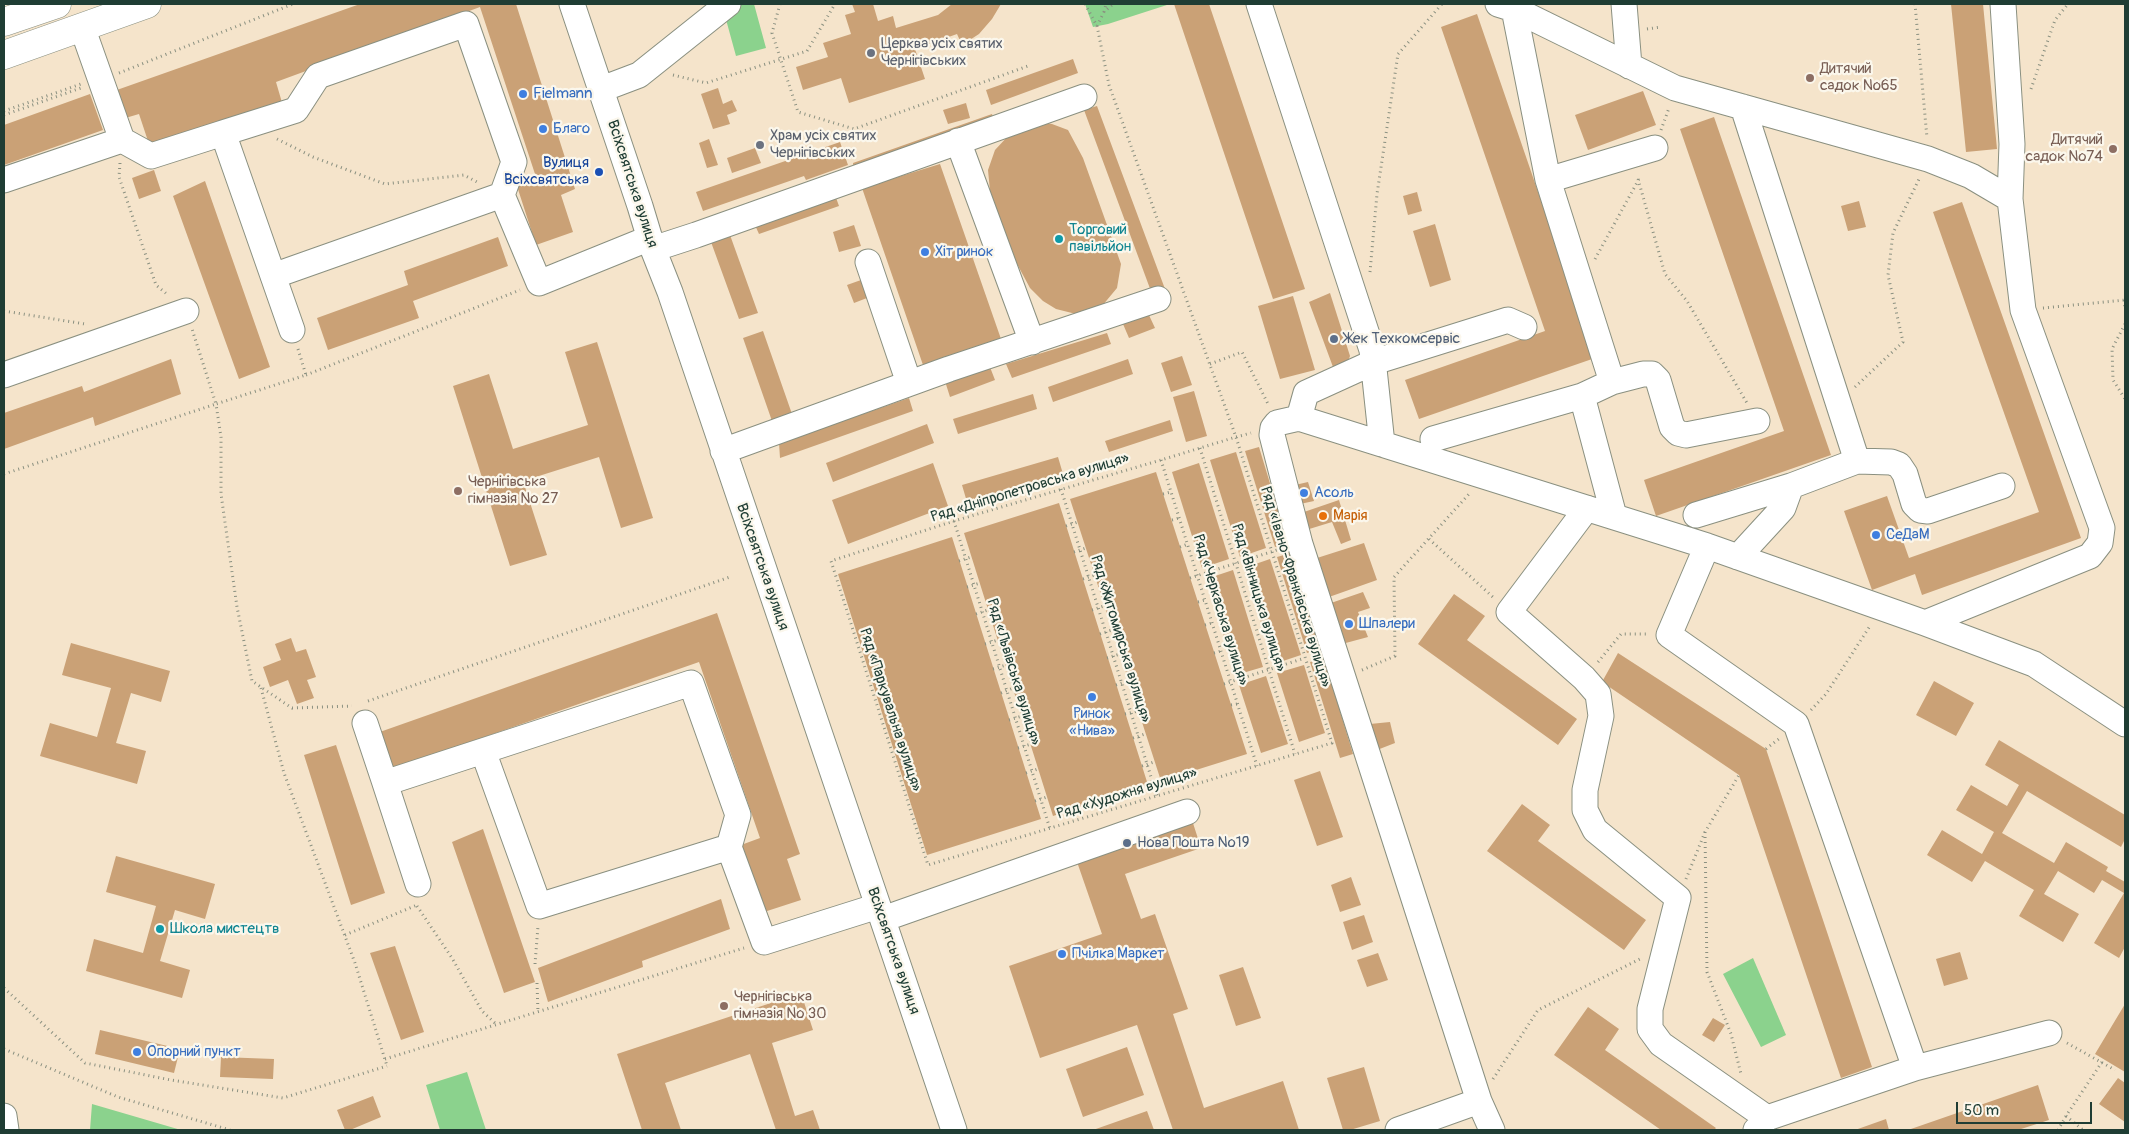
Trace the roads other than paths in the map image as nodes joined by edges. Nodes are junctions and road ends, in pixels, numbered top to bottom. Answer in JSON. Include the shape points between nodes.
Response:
{"nodes":[{"id":1,"x":57,"y":4,"type":"edge"},
{"id":2,"x":147,"y":4,"type":"edge"},
{"id":3,"x":572,"y":4,"type":"edge"},
{"id":4,"x":728,"y":4,"type":"edge"},
{"id":5,"x":1259,"y":4,"type":"edge"},
{"id":6,"x":1624,"y":4,"type":"edge"},
{"id":7,"x":2003,"y":4,"type":"edge"},
{"id":8,"x":1506,"y":6,"type":"edge"},
{"id":9,"x":4,"y":22,"type":"edge"},
{"id":10,"x":82,"y":28,"type":"junction"},
{"id":11,"x":4,"y":55,"type":"edge"},
{"id":12,"x":1629,"y":66,"type":"junction"},
{"id":13,"x":602,"y":89,"type":"junction"},
{"id":14,"x":1084,"y":97,"type":"dead end"},
{"id":15,"x":1743,"y":108,"type":"junction"},
{"id":16,"x":223,"y":133,"type":"junction"},
{"id":17,"x":122,"y":140,"type":"junction"},
{"id":18,"x":958,"y":142,"type":"junction"},
{"id":19,"x":1655,"y":148,"type":"road end"},
{"id":20,"x":4,"y":180,"type":"edge"},
{"id":21,"x":1548,"y":180,"type":"junction"},
{"id":22,"x":502,"y":195,"type":"junction"},
{"id":23,"x":2010,"y":199,"type":"junction"},
{"id":24,"x":651,"y":244,"type":"junction"},
{"id":25,"x":868,"y":262,"type":"dead end"},
{"id":26,"x":273,"y":276,"type":"junction"},
{"id":27,"x":1158,"y":299,"type":"dead end"},
{"id":28,"x":186,"y":311,"type":"road end"},
{"id":29,"x":1524,"y":327,"type":"dead end"},
{"id":30,"x":292,"y":330,"type":"road end"},
{"id":31,"x":1032,"y":342,"type":"junction"},
{"id":32,"x":1374,"y":362,"type":"junction"},
{"id":33,"x":4,"y":375,"type":"edge"},
{"id":34,"x":1612,"y":382,"type":"junction"},
{"id":35,"x":909,"y":383,"type":"junction"},
{"id":36,"x":1582,"y":396,"type":"junction"},
{"id":37,"x":1757,"y":420,"type":"road end"},
{"id":38,"x":1288,"y":421,"type":"junction"},
{"id":39,"x":1433,"y":439,"type":"dead end"},
{"id":40,"x":1382,"y":444,"type":"junction"},
{"id":41,"x":723,"y":451,"type":"junction"},
{"id":42,"x":1857,"y":461,"type":"junction"},
{"id":43,"x":1791,"y":486,"type":"junction"},
{"id":44,"x":2002,"y":486,"type":"dead end"},
{"id":45,"x":1587,"y":508,"type":"junction"},
{"id":46,"x":1696,"y":515,"type":"dead end"},
{"id":47,"x":1614,"y":516,"type":"junction"},
{"id":48,"x":1707,"y":546,"type":"junction"},
{"id":49,"x":1738,"y":557,"type":"junction"},
{"id":50,"x":1924,"y":623,"type":"junction"},
{"id":51,"x":360,"y":711,"type":"road end"},
{"id":52,"x":2125,"y":724,"type":"edge"},
{"id":53,"x":484,"y":751,"type":"junction"},
{"id":54,"x":385,"y":783,"type":"junction"},
{"id":55,"x":1187,"y":812,"type":"dead end"},
{"id":56,"x":729,"y":847,"type":"junction"},
{"id":57,"x":418,"y":895,"type":"road end"},
{"id":58,"x":880,"y":913,"type":"junction"},
{"id":59,"x":2049,"y":1033,"type":"road end"},
{"id":60,"x":1915,"y":1068,"type":"junction"},
{"id":61,"x":1479,"y":1101,"type":"junction"},
{"id":62,"x":4,"y":1116,"type":"edge"},
{"id":63,"x":1757,"y":1117,"type":"edge"},
{"id":64,"x":6,"y":1130,"type":"edge"},
{"id":65,"x":954,"y":1130,"type":"edge"},
{"id":66,"x":1398,"y":1130,"type":"edge"},
{"id":67,"x":1492,"y":1130,"type":"edge"}],
"edges":[{"from":1,"to":9,"type":"main road"},
{"from":2,"to":10,"type":"main road"},
{"from":3,"to":13,"type":"street","name":"Всіхсвятська вулиця"},
{"from":4,"to":13,"type":"street","via":[[639,75]]},
{"from":5,"to":32,"type":"street","via":[[1365,324]]},
{"from":6,"to":12,"type":"street"},
{"from":7,"to":23,"type":"street","via":[[2012,144]]},
{"from":8,"to":12,"type":"street"},
{"from":8,"to":21,"type":"street"},
{"from":10,"to":11,"type":"main road"},
{"from":10,"to":17,"type":"street"},
{"from":12,"to":15,"type":"street","via":[[1675,88]]},
{"from":13,"to":24,"type":"street","name":"Всіхсвятська вулиця"},
{"from":14,"to":18,"type":"street"},
{"from":15,"to":23,"type":"street","via":[[1928,159],[1971,176]]},
{"from":15,"to":42,"type":"street"},
{"from":16,"to":17,"type":"street","via":[[151,156]]},
{"from":16,"to":22,"type":"street","via":[[296,110],[318,76],[466,24],[514,162]]},
{"from":16,"to":26,"type":"street"},
{"from":17,"to":20,"type":"street"},
{"from":18,"to":24,"type":"street","via":[[696,235]]},
{"from":18,"to":31,"type":"street"},
{"from":19,"to":21,"type":"street"},
{"from":21,"to":34,"type":"street"},
{"from":22,"to":24,"type":"street","via":[[539,283]]},
{"from":22,"to":26,"type":"street"},
{"from":23,"to":50,"type":"street","via":[[2023,310],[2102,528],[2100,543],[2090,556]]},
{"from":24,"to":41,"type":"street","name":"Всіхсвятська вулиця"},
{"from":25,"to":35,"type":"street"},
{"from":26,"to":30,"type":"street"},
{"from":27,"to":31,"type":"street"},
{"from":28,"to":33,"type":"street"},
{"from":29,"to":32,"type":"street","via":[[1508,320]]},
{"from":31,"to":35,"type":"street"},
{"from":32,"to":38,"type":"street","via":[[1306,393]]},
{"from":32,"to":40,"type":"street"},
{"from":34,"to":36,"type":"street"},
{"from":34,"to":37,"type":"street","via":[[1652,374],[1658,380],[1672,427],[1678,433],[1686,435]]},
{"from":35,"to":41,"type":"street"},
{"from":36,"to":39,"type":"street"},
{"from":36,"to":47,"type":"street"},
{"from":38,"to":40,"type":"street"},
{"from":38,"to":61,"type":"street","via":[[1273,428],[1272,435],[1298,535]]},
{"from":40,"to":45,"type":"street"},
{"from":41,"to":58,"type":"street","name":"Всіхсвятська вулиця"},
{"from":42,"to":43,"type":"street"},
{"from":42,"to":44,"type":"street","via":[[1899,465],[1914,504],[1920,510],[1928,511]]},
{"from":43,"to":46,"type":"street"},
{"from":43,"to":49,"type":"street","via":[[1783,508]]},
{"from":45,"to":47,"type":"street"},
{"from":45,"to":63,"type":"street","via":[[1510,612],[1598,694],[1601,716],[1585,790],[1585,810],[1595,830],[1678,898],[1650,1009],[1650,1029],[1660,1044]]},
{"from":47,"to":48,"type":"street"},
{"from":48,"to":49,"type":"street"},
{"from":48,"to":60,"type":"street","via":[[1669,635],[1796,724]]},
{"from":49,"to":50,"type":"street"},
{"from":50,"to":52,"type":"street","via":[[2034,664]]},
{"from":51,"to":54,"type":"street"},
{"from":53,"to":54,"type":"street"},
{"from":53,"to":56,"type":"street","via":[[539,906]]},
{"from":53,"to":56,"type":"street","via":[[691,683],[738,815]]},
{"from":54,"to":57,"type":"street"},
{"from":55,"to":58,"type":"street"},
{"from":56,"to":58,"type":"street","via":[[764,942]]},
{"from":58,"to":65,"type":"street","name":"Всіхсвятська вулиця"},
{"from":59,"to":60,"type":"street"},
{"from":60,"to":63,"type":"street"},
{"from":61,"to":66,"type":"street"},
{"from":61,"to":67,"type":"street"},
{"from":62,"to":64,"type":"street"}]}
